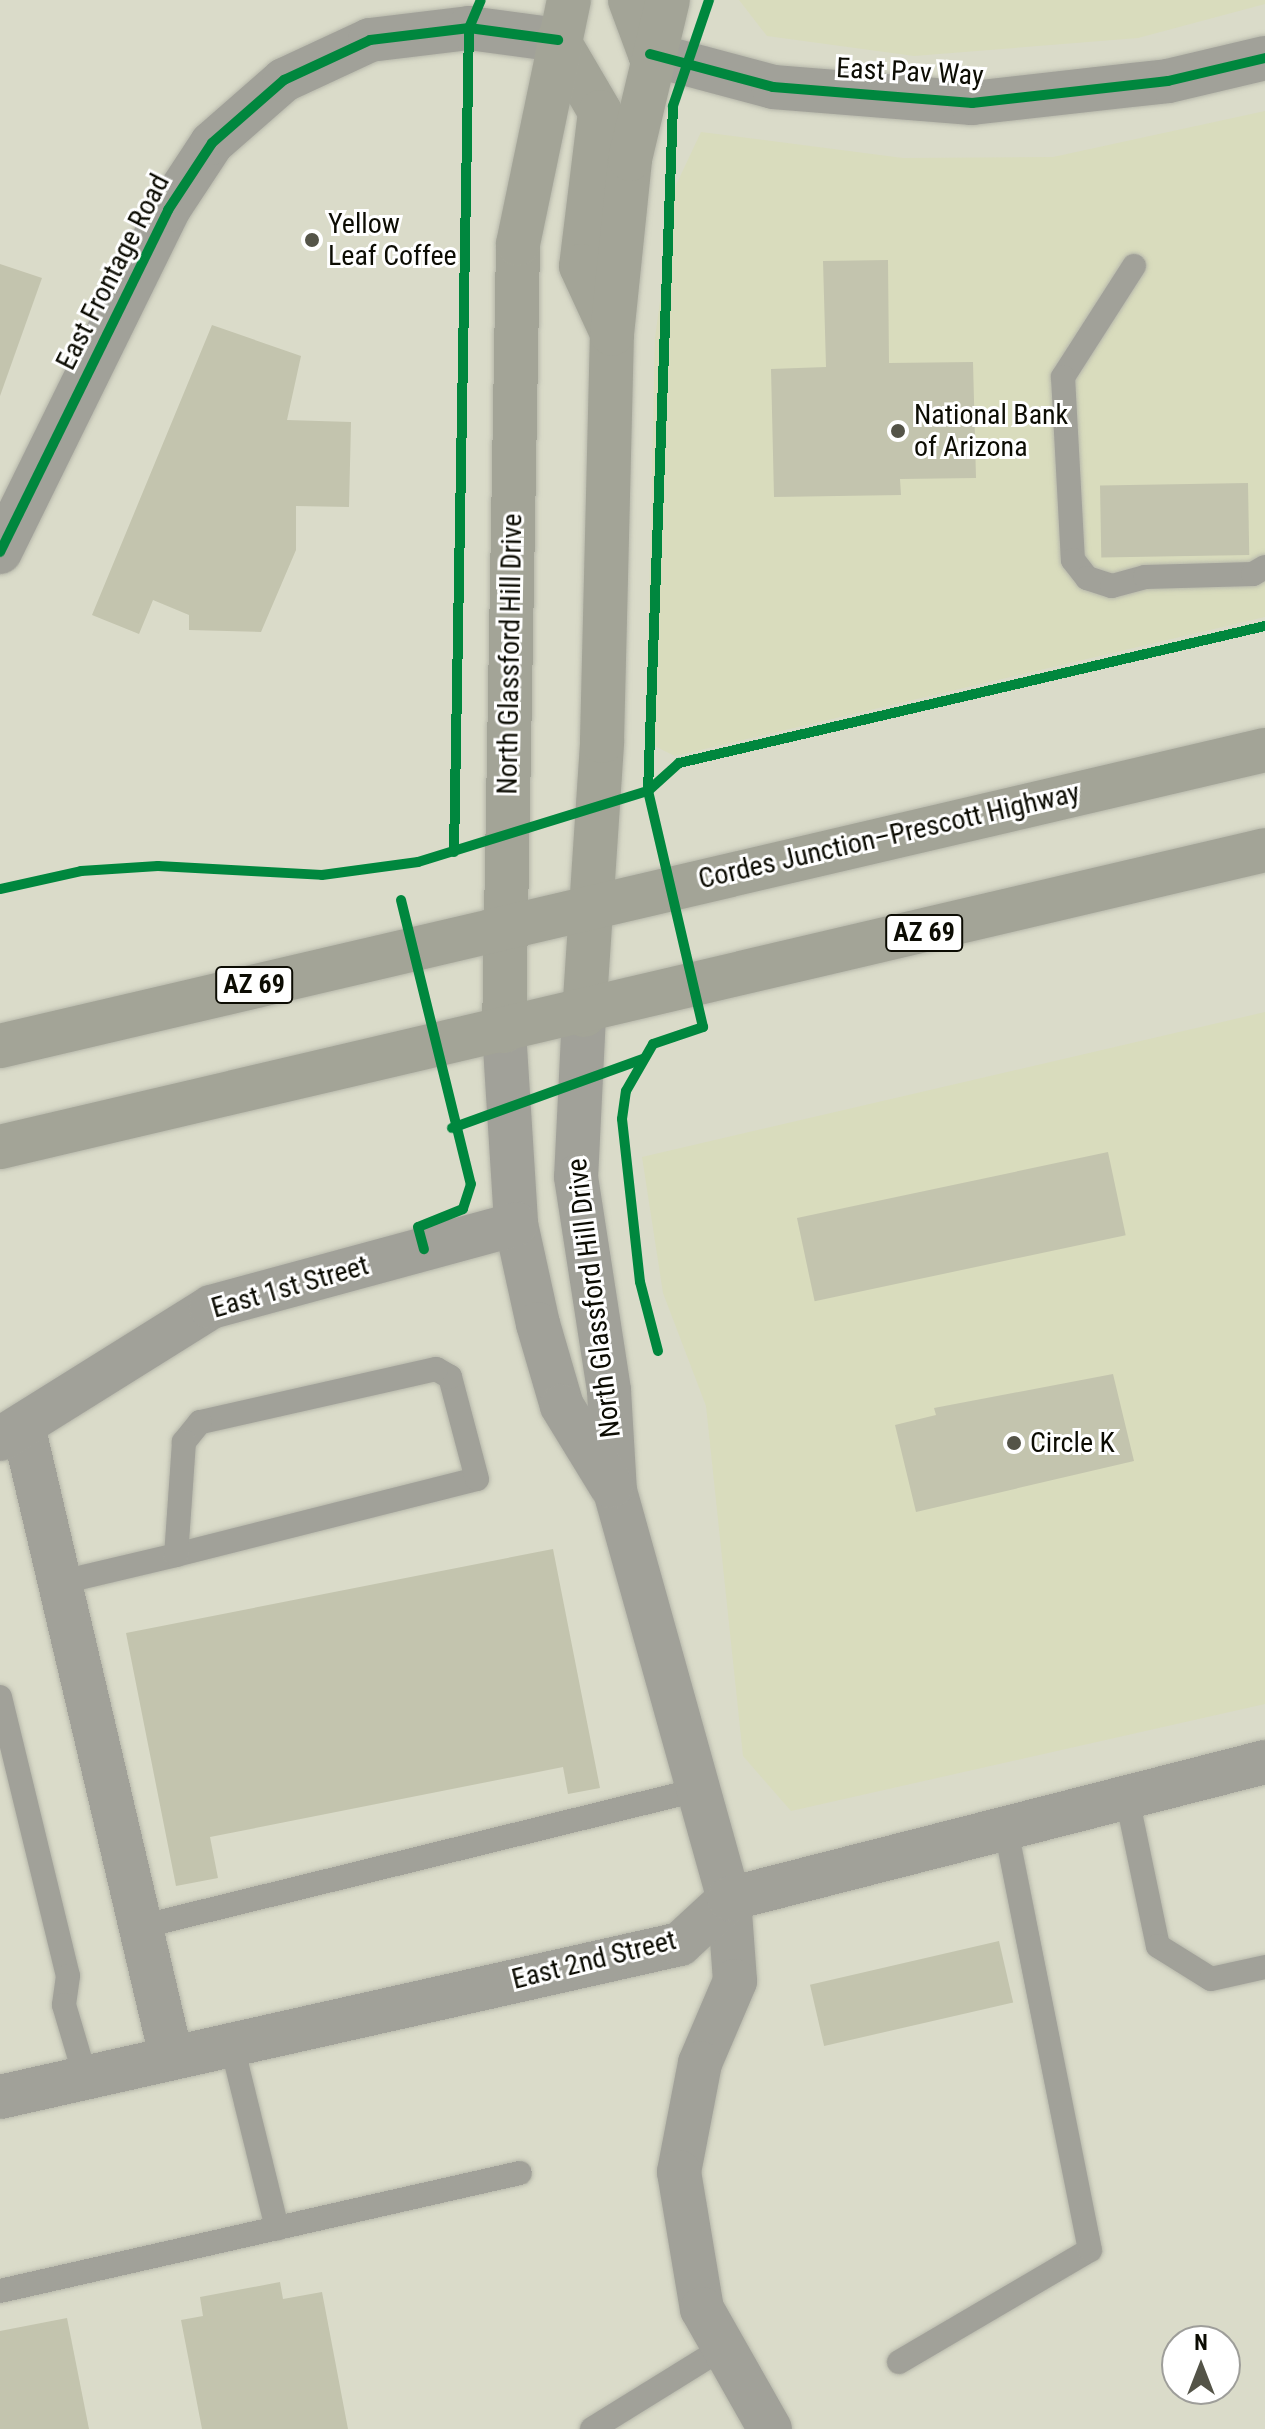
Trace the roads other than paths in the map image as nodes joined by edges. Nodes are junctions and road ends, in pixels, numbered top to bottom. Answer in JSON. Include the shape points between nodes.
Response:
{"nodes":[{"id":1,"x":630,"y":0,"type":"edge"},
{"id":2,"x":668,"y":0,"type":"edge"},
{"id":3,"x":563,"y":20,"type":"edge"},
{"id":4,"x":650,"y":54,"type":"junction"},
{"id":5,"x":1265,"y":58,"type":"edge"},
{"id":6,"x":1134,"y":266,"type":"dead end"},
{"id":7,"x":612,"y":334,"type":"junction"},
{"id":8,"x":0,"y":552,"type":"edge"},
{"id":9,"x":1265,"y":567,"type":"edge"},
{"id":10,"x":1265,"y":750,"type":"edge"},
{"id":11,"x":1265,"y":850,"type":"edge"},
{"id":12,"x":587,"y":904,"type":"junction"},
{"id":13,"x":508,"y":924,"type":"junction"},
{"id":14,"x":584,"y":1015,"type":"junction"},
{"id":15,"x":504,"y":1031,"type":"junction"},
{"id":16,"x":0,"y":1046,"type":"edge"},
{"id":17,"x":0,"y":1147,"type":"edge"},
{"id":18,"x":516,"y":1224,"type":"junction"},
{"id":19,"x":12,"y":1433,"type":"edge"},
{"id":20,"x":615,"y":1491,"type":"junction"},
{"id":21,"x":176,"y":1555,"type":"junction"},
{"id":22,"x":62,"y":1582,"type":"junction"},
{"id":23,"x":0,"y":1697,"type":"edge"},
{"id":24,"x":1265,"y":1762,"type":"edge"},
{"id":25,"x":697,"y":1790,"type":"junction"},
{"id":26,"x":1127,"y":1798,"type":"junction"},
{"id":27,"x":1006,"y":1829,"type":"junction"},
{"id":28,"x":729,"y":1899,"type":"junction"},
{"id":29,"x":140,"y":1927,"type":"junction"},
{"id":30,"x":1265,"y":1967,"type":"edge"},
{"id":31,"x":231,"y":2042,"type":"junction"},
{"id":32,"x":171,"y":2056,"type":"junction"},
{"id":33,"x":85,"y":2076,"type":"junction"},
{"id":34,"x":0,"y":2097,"type":"edge"},
{"id":35,"x":520,"y":2173,"type":"dead end"},
{"id":36,"x":277,"y":2228,"type":"junction"},
{"id":37,"x":0,"y":2291,"type":"edge"},
{"id":38,"x":721,"y":2349,"type":"junction"},
{"id":39,"x":899,"y":2362,"type":"dead end"},
{"id":40,"x":592,"y":2429,"type":"edge"},
{"id":41,"x":770,"y":2429,"type":"edge"}],
"edges":[{"from":1,"to":4,"type":"main road"},
{"from":2,"to":4,"type":"main road","name":"North Glassford Hill Drive"},
{"from":3,"to":7,"type":"main road","via":[[600,112],[581,266]]},
{"from":3,"to":8,"type":"street","name":"East Frontage Road","via":[[370,40],[284,80],[212,143],[168,210]]},
{"from":3,"to":13,"type":"main road","name":"North Glassford Hill Drive","via":[[518,244]]},
{"from":4,"to":5,"type":"street","name":"East Pav Way","via":[[773,87],[972,103],[1168,81]]},
{"from":4,"to":7,"type":"main road","name":"North Glassford Hill Drive","via":[[630,159]]},
{"from":6,"to":9,"type":"lane","via":[[1063,377],[1073,560],[1087,578],[1112,586],[1145,577],[1253,574]]},
{"from":7,"to":12,"type":"main road","name":"North Glassford Hill Drive","via":[[602,741]]},
{"from":10,"to":12,"type":"main road","name":"Cordes Junction–Prescott Highway","number":"AZ 69"},
{"from":11,"to":14,"type":"main road","number":"AZ 69"},
{"from":12,"to":13,"type":"main road","name":"Cordes Junction–Prescott Highway","number":"AZ 69"},
{"from":12,"to":14,"type":"main road","name":"North Glassford Hill Drive"},
{"from":13,"to":15,"type":"main road","name":"North Glassford Hill Drive"},
{"from":13,"to":16,"type":"main road","name":"Cordes Junction–Prescott Highway","number":"AZ 69"},
{"from":14,"to":15,"type":"main road","number":"AZ 69"},
{"from":14,"to":20,"type":"street","name":"North Glassford Hill Drive","via":[[576,1177],[609,1391]]},
{"from":15,"to":17,"type":"main road","number":"AZ 69"},
{"from":15,"to":18,"type":"street","name":"North Glassford Hill Drive"},
{"from":18,"to":19,"type":"street","name":"East 1st Street","via":[[211,1307]]},
{"from":18,"to":20,"type":"street","name":"North Glassford Hill Drive","via":[[562,1406]]},
{"from":19,"to":22,"type":"street"},
{"from":20,"to":25,"type":"street","name":"North Glassford Hill Drive"},
{"from":21,"to":21,"type":"lane","via":[[184,1442],[200,1422],[436,1369],[450,1377],[477,1479]]},
{"from":21,"to":22,"type":"lane"},
{"from":22,"to":29,"type":"street"},
{"from":23,"to":33,"type":"lane","via":[[68,1976],[64,2005]]},
{"from":24,"to":26,"type":"street","name":"East 2nd Street"},
{"from":25,"to":28,"type":"street","name":"North Glassford Hill Drive"},
{"from":25,"to":29,"type":"lane"},
{"from":26,"to":27,"type":"street","name":"East 2nd Street"},
{"from":26,"to":30,"type":"lane","via":[[1158,1946],[1211,1979]]},
{"from":27,"to":28,"type":"street","name":"East 2nd Street"},
{"from":27,"to":39,"type":"lane","via":[[1090,2250]]},
{"from":28,"to":31,"type":"street","name":"East 2nd Street","via":[[680,1944]]},
{"from":28,"to":38,"type":"street","name":"North Glassford Hill Drive","via":[[735,1981],[700,2063],[679,2172],[702,2309]]},
{"from":29,"to":32,"type":"street"},
{"from":31,"to":32,"type":"street","name":"East 2nd Street"},
{"from":31,"to":36,"type":"lane"},
{"from":32,"to":33,"type":"street","name":"East 2nd Street"},
{"from":33,"to":34,"type":"street","name":"East 2nd Street"},
{"from":35,"to":36,"type":"lane"},
{"from":36,"to":37,"type":"lane"},
{"from":38,"to":40,"type":"lane"},
{"from":38,"to":41,"type":"street","name":"North Glassford Hill Drive"}]}
